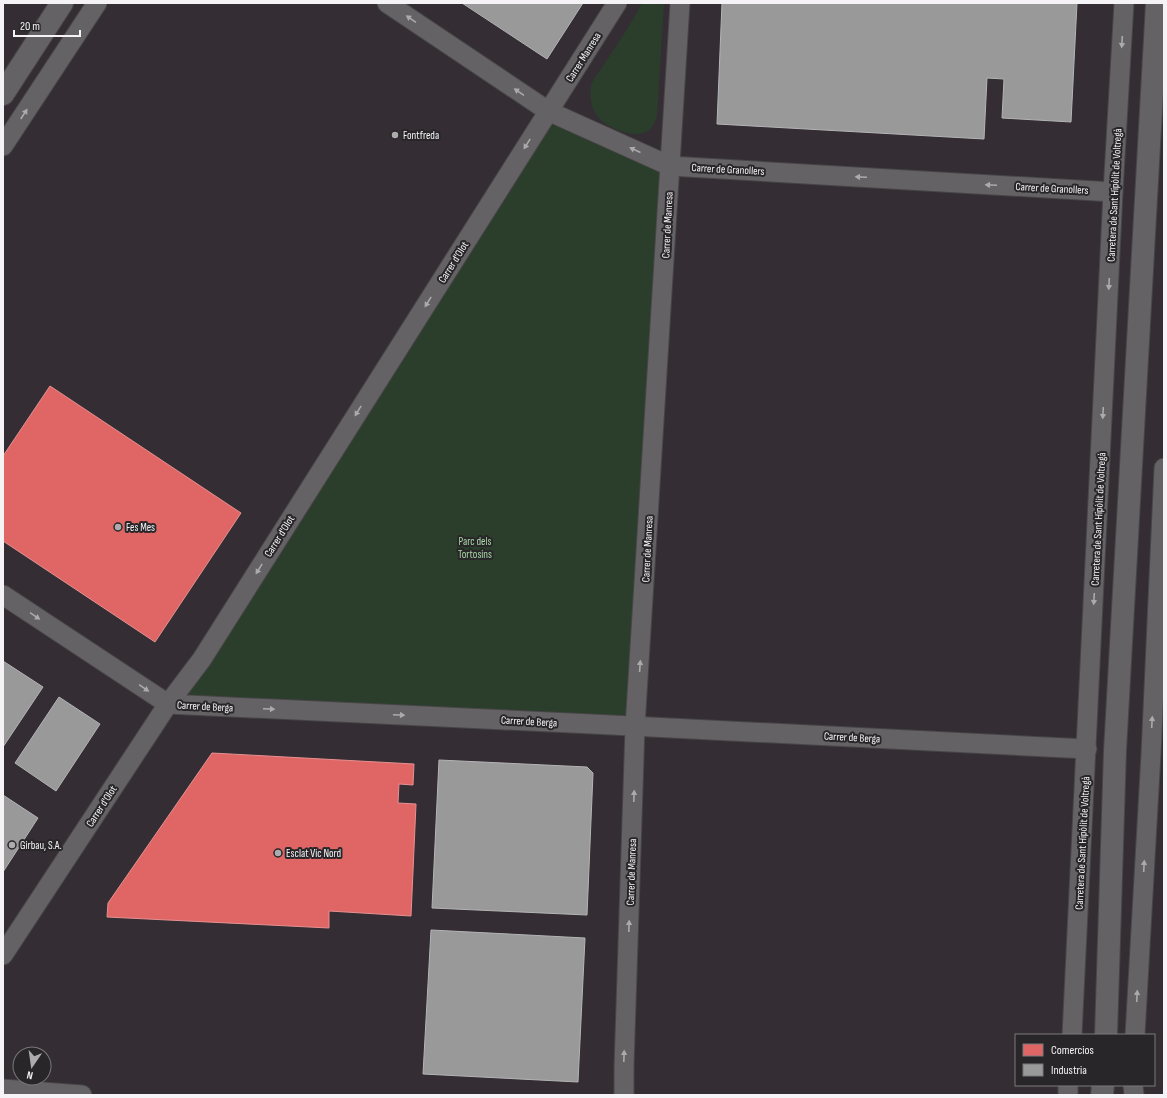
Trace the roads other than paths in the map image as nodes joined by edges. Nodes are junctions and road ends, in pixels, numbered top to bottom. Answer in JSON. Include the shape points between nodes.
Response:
{"nodes":[{"id":1,"x":62,"y":3,"type":"edge"},
{"id":2,"x":96,"y":3,"type":"edge"},
{"id":3,"x":387,"y":3,"type":"edge"},
{"id":4,"x":617,"y":3,"type":"edge"},
{"id":5,"x":680,"y":3,"type":"edge"},
{"id":6,"x":1124,"y":3,"type":"edge"},
{"id":7,"x":1157,"y":3,"type":"edge"},
{"id":8,"x":3,"y":94,"type":"edge"},
{"id":9,"x":548,"y":111,"type":"junction"},
{"id":10,"x":3,"y":146,"type":"edge"},
{"id":11,"x":670,"y":166,"type":"junction"},
{"id":12,"x":1113,"y":192,"type":"junction"},
{"id":13,"x":1164,"y":468,"type":"edge"},
{"id":14,"x":3,"y":595,"type":"edge"},
{"id":15,"x":168,"y":704,"type":"junction"},
{"id":16,"x":636,"y":727,"type":"junction"},
{"id":17,"x":1087,"y":749,"type":"junction"},
{"id":18,"x":1157,"y":754,"type":"edge"},
{"id":19,"x":3,"y":955,"type":"edge"},
{"id":20,"x":1072,"y":1034,"type":"edge"},
{"id":21,"x":1106,"y":1034,"type":"edge"},
{"id":22,"x":1135,"y":1034,"type":"edge"},
{"id":23,"x":3,"y":1089,"type":"edge"},
{"id":24,"x":82,"y":1095,"type":"edge"},
{"id":25,"x":624,"y":1095,"type":"edge"}],
"edges":[{"from":1,"to":8,"type":"street"},
{"from":10,"to":2,"type":"street","one_way":true},
{"from":9,"to":3,"type":"street","name":"Carrer de Granollers","one_way":true},
{"from":4,"to":9,"type":"street","name":"Carrer Manresa"},
{"from":5,"to":11,"type":"street","name":"Carrer de Manresa"},
{"from":6,"to":12,"type":"street","name":"Carretera de Sant Hipòlit de Voltregà","one_way":true},
{"from":7,"to":21,"type":"street","via":[[1115,751]]},
{"from":11,"to":9,"type":"street","name":"Carrer de Granollers","one_way":true},
{"from":9,"to":15,"type":"street","name":"Carrer d'Olot","one_way":true,"via":[[202,659]]},
{"from":12,"to":11,"type":"street","name":"Carrer de Granollers","one_way":true},
{"from":16,"to":11,"type":"street","name":"Carrer de Manresa","one_way":true},
{"from":12,"to":17,"type":"street","name":"Carretera de Sant Hipòlit de Voltregà","one_way":true},
{"from":18,"to":13,"type":"street","one_way":true},
{"from":14,"to":15,"type":"street","name":"Carrer de Berga","one_way":true},
{"from":15,"to":16,"type":"street","name":"Carrer de Berga","one_way":true},
{"from":15,"to":19,"type":"street","name":"Carrer d'Olot"},
{"from":16,"to":17,"type":"street","name":"Carrer de Berga"},
{"from":25,"to":16,"type":"street","name":"Carrer de Manresa","one_way":true},
{"from":17,"to":20,"type":"street","name":"Carretera de Sant Hipòlit de Voltregà"},
{"from":22,"to":18,"type":"street","one_way":true},
{"from":23,"to":24,"type":"street"}]}
